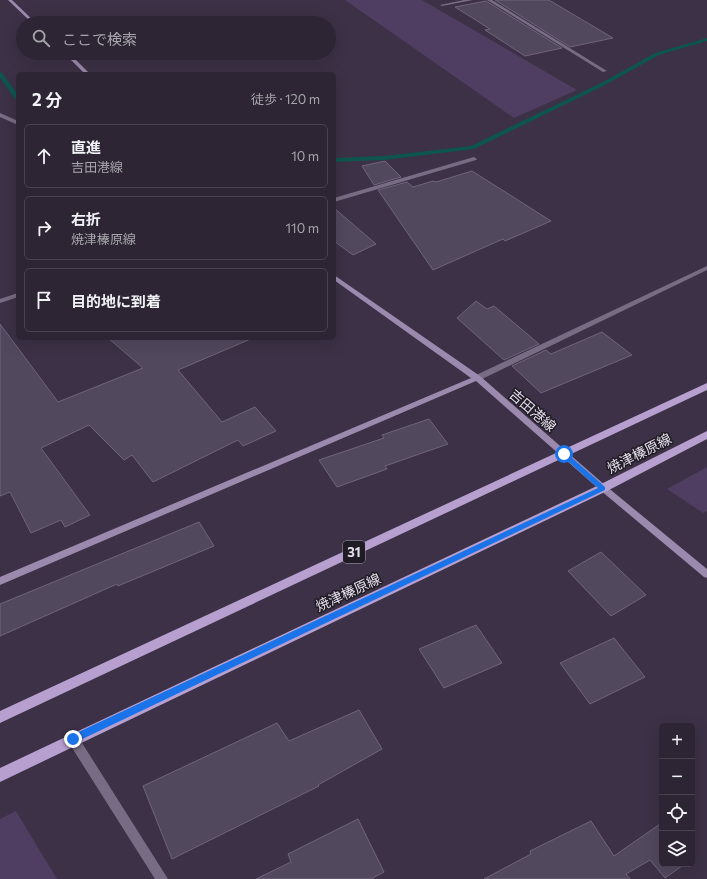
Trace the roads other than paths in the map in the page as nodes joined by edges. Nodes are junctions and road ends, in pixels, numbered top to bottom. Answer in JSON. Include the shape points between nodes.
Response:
{"nodes":[{"id":1,"x":10,"y":0,"type":"edge"},
{"id":2,"x":471,"y":0,"type":"edge"},
{"id":3,"x":489,"y":0,"type":"edge"},
{"id":4,"x":442,"y":5,"type":"dead end"},
{"id":5,"x":27,"y":16,"type":"edge"},
{"id":6,"x":73,"y":60,"type":"edge"},
{"id":7,"x":605,"y":71,"type":"dead end"},
{"id":8,"x":86,"y":72,"type":"edge"},
{"id":9,"x":0,"y":115,"type":"edge"},
{"id":10,"x":16,"y":122,"type":"edge"},
{"id":11,"x":474,"y":159,"type":"dead end"},
{"id":12,"x":336,"y":199,"type":"edge"},
{"id":13,"x":707,"y":268,"type":"edge"},
{"id":14,"x":336,"y":278,"type":"edge"},
{"id":15,"x":16,"y":296,"type":"edge"},
{"id":16,"x":0,"y":301,"type":"edge"},
{"id":17,"x":477,"y":378,"type":"junction"},
{"id":18,"x":707,"y":386,"type":"edge"},
{"id":19,"x":707,"y":435,"type":"edge"},
{"id":20,"x":564,"y":454,"type":"junction"},
{"id":21,"x":603,"y":488,"type":"junction"},
{"id":22,"x":707,"y":574,"type":"edge"},
{"id":23,"x":0,"y":581,"type":"edge"},
{"id":24,"x":0,"y":717,"type":"edge"},
{"id":25,"x":73,"y":739,"type":"junction"},
{"id":26,"x":0,"y":775,"type":"edge"},
{"id":27,"x":162,"y":879,"type":"edge"}],
"edges":[{"from":1,"to":5,"type":"main road"},
{"from":2,"to":4,"type":"street"},
{"from":3,"to":7,"type":"street"},
{"from":6,"to":8,"type":"main road"},
{"from":9,"to":10,"type":"street"},
{"from":11,"to":12,"type":"street"},
{"from":13,"to":17,"type":"street"},
{"from":14,"to":17,"type":"main road","name":"吉田港線"},
{"from":15,"to":16,"type":"street"},
{"from":17,"to":20,"type":"main road","name":"吉田港線"},
{"from":17,"to":23,"type":"main road"},
{"from":18,"to":20,"type":"main road","number":"31"},
{"from":19,"to":21,"type":"main road","name":"焼津榛原線"},
{"from":20,"to":21,"type":"main road","name":"吉田港線"},
{"from":20,"to":24,"type":"main road","number":"31"},
{"from":21,"to":22,"type":"main road","name":"吉田港線"},
{"from":21,"to":25,"type":"main road","name":"焼津榛原線"},
{"from":25,"to":26,"type":"main road","name":"焼津榛原線"},
{"from":25,"to":27,"type":"street"}]}
